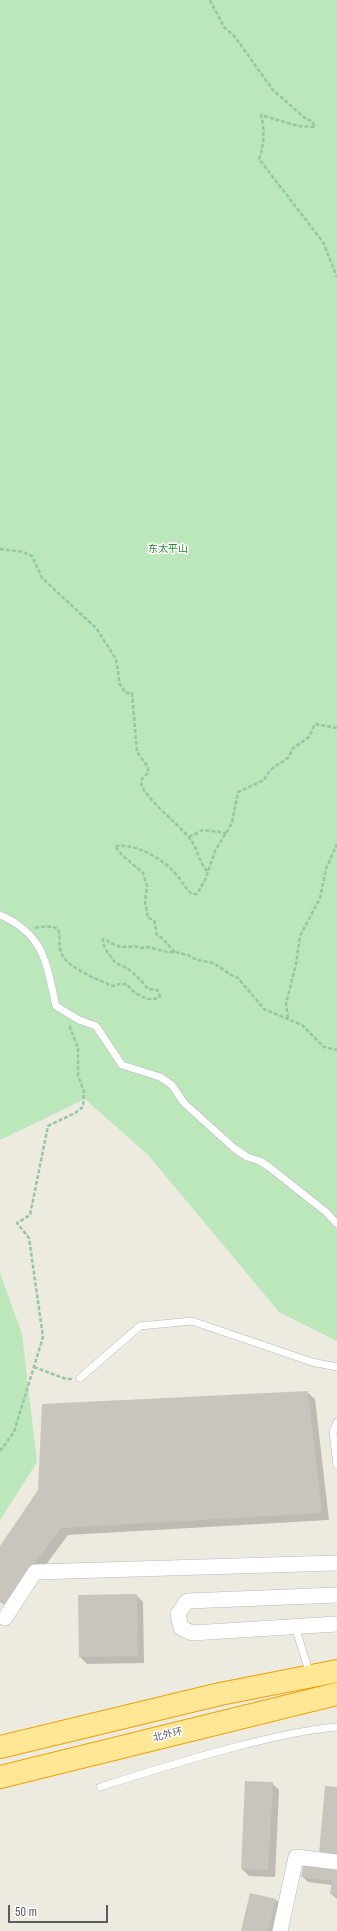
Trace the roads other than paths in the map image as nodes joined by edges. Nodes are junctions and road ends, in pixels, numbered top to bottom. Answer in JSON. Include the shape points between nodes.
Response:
{"nodes":[{"id":1,"x":0,"y":915,"type":"edge"},
{"id":2,"x":337,"y":1224,"type":"edge"},
{"id":3,"x":337,"y":1367,"type":"edge"},
{"id":4,"x":80,"y":1378,"type":"road end"},
{"id":5,"x":337,"y":1422,"type":"edge"},
{"id":6,"x":337,"y":1465,"type":"edge"},
{"id":7,"x":337,"y":1563,"type":"edge"},
{"id":8,"x":337,"y":1595,"type":"edge"},
{"id":9,"x":6,"y":1618,"type":"dead end"},
{"id":10,"x":337,"y":1624,"type":"edge"},
{"id":11,"x":295,"y":1627,"type":"junction"},
{"id":12,"x":337,"y":1671,"type":"edge"},
{"id":13,"x":311,"y":1676,"type":"junction"},
{"id":14,"x":337,"y":1694,"type":"edge"},
{"id":15,"x":337,"y":1727,"type":"edge"},
{"id":16,"x":0,"y":1747,"type":"edge"},
{"id":17,"x":0,"y":1777,"type":"edge"},
{"id":18,"x":100,"y":1787,"type":"dead end"},
{"id":19,"x":337,"y":1862,"type":"edge"},
{"id":20,"x":280,"y":1931,"type":"edge"}],
"edges":[{"from":1,"to":2,"type":"lane","via":[[34,938],[46,961],[56,1006],[79,1020],[96,1026],[122,1065],[160,1077],[172,1085],[184,1103],[234,1148],[269,1167],[326,1212]]},
{"from":3,"to":4,"type":"lane","via":[[312,1362],[192,1320],[140,1326]]},
{"from":5,"to":6,"type":"lane","via":[[333,1432]]},
{"from":7,"to":9,"type":"street","via":[[35,1572]]},
{"from":8,"to":11,"type":"street","via":[[187,1601],[178,1614],[181,1628],[192,1633]]},
{"from":10,"to":11,"type":"street"},
{"from":11,"to":13,"type":"lane"},
{"from":12,"to":13,"type":"highway"},
{"from":13,"to":16,"type":"highway","via":[[220,1694]]},
{"from":14,"to":17,"type":"highway","name":"北外环"},
{"from":15,"to":18,"type":"lane","via":[[268,1738],[180,1761]]},
{"from":19,"to":20,"type":"street","via":[[296,1857]]}]}
